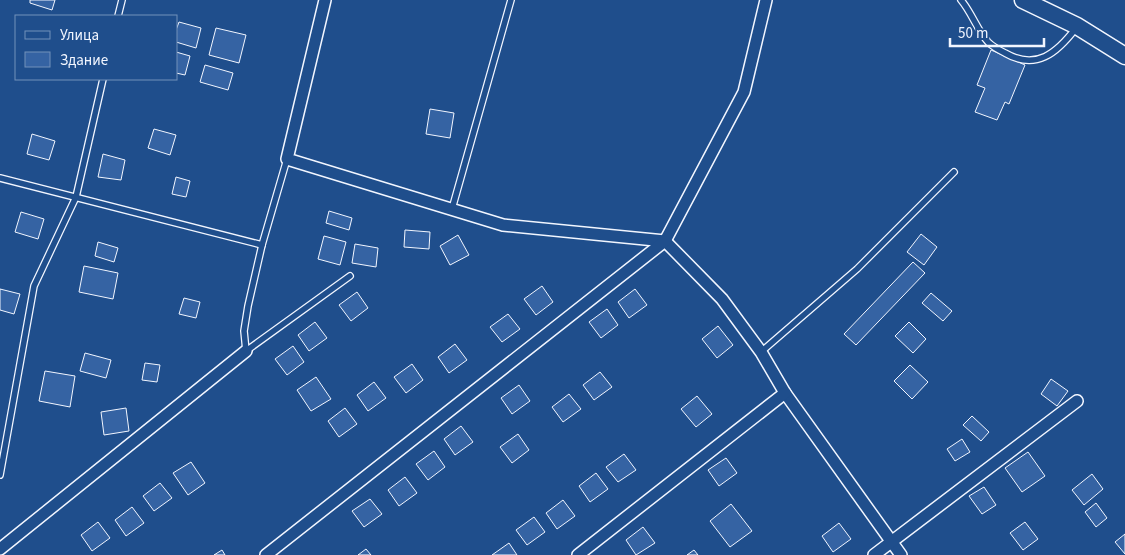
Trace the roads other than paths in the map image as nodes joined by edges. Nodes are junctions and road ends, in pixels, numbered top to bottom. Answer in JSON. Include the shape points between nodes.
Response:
{"nodes":[{"id":1,"x":122,"y":0,"type":"edge"},
{"id":2,"x":325,"y":0,"type":"edge"},
{"id":3,"x":511,"y":0,"type":"edge"},
{"id":4,"x":766,"y":0,"type":"edge"},
{"id":5,"x":961,"y":0,"type":"edge"},
{"id":6,"x":1022,"y":0,"type":"edge"},
{"id":7,"x":118,"y":15,"type":"edge"},
{"id":8,"x":1077,"y":26,"type":"junction"},
{"id":9,"x":1125,"y":56,"type":"edge"},
{"id":10,"x":103,"y":80,"type":"edge"},
{"id":11,"x":287,"y":159,"type":"junction"},
{"id":12,"x":954,"y":172,"type":"dead end"},
{"id":13,"x":0,"y":178,"type":"edge"},
{"id":14,"x":76,"y":197,"type":"junction"},
{"id":15,"x":452,"y":209,"type":"junction"},
{"id":16,"x":665,"y":242,"type":"junction"},
{"id":17,"x":262,"y":245,"type":"junction"},
{"id":18,"x":350,"y":276,"type":"dead end"},
{"id":19,"x":246,"y":351,"type":"junction"},
{"id":20,"x":760,"y":352,"type":"junction"},
{"id":21,"x":785,"y":393,"type":"junction"},
{"id":22,"x":1077,"y":401,"type":"dead end"},
{"id":23,"x":0,"y":476,"type":"edge"},
{"id":24,"x":890,"y":542,"type":"junction"},
{"id":25,"x":0,"y":549,"type":"edge"},
{"id":26,"x":266,"y":555,"type":"edge"},
{"id":27,"x":578,"y":555,"type":"edge"},
{"id":28,"x":874,"y":555,"type":"edge"},
{"id":29,"x":901,"y":555,"type":"edge"}],
"edges":[{"from":1,"to":7,"type":"lane"},
{"from":2,"to":11,"type":"street"},
{"from":3,"to":15,"type":"lane"},
{"from":4,"to":16,"type":"street","via":[[744,92]]},
{"from":5,"to":8,"type":"lane","via":[[990,44],[1012,57],[1035,61],[1049,56]]},
{"from":6,"to":8,"type":"street"},
{"from":8,"to":9,"type":"street"},
{"from":10,"to":14,"type":"lane"},
{"from":11,"to":15,"type":"street"},
{"from":11,"to":17,"type":"lane"},
{"from":12,"to":20,"type":"lane","via":[[857,269]]},
{"from":13,"to":14,"type":"lane"},
{"from":14,"to":17,"type":"lane"},
{"from":14,"to":23,"type":"lane","via":[[34,286]]},
{"from":15,"to":16,"type":"street","via":[[503,225]]},
{"from":16,"to":20,"type":"street","via":[[722,299]]},
{"from":16,"to":26,"type":"street"},
{"from":17,"to":19,"type":"lane","via":[[244,331]]},
{"from":18,"to":19,"type":"lane"},
{"from":19,"to":25,"type":"street"},
{"from":20,"to":21,"type":"street"},
{"from":21,"to":24,"type":"street"},
{"from":21,"to":27,"type":"street"},
{"from":22,"to":24,"type":"street"},
{"from":24,"to":28,"type":"street"},
{"from":24,"to":29,"type":"street"}]}
